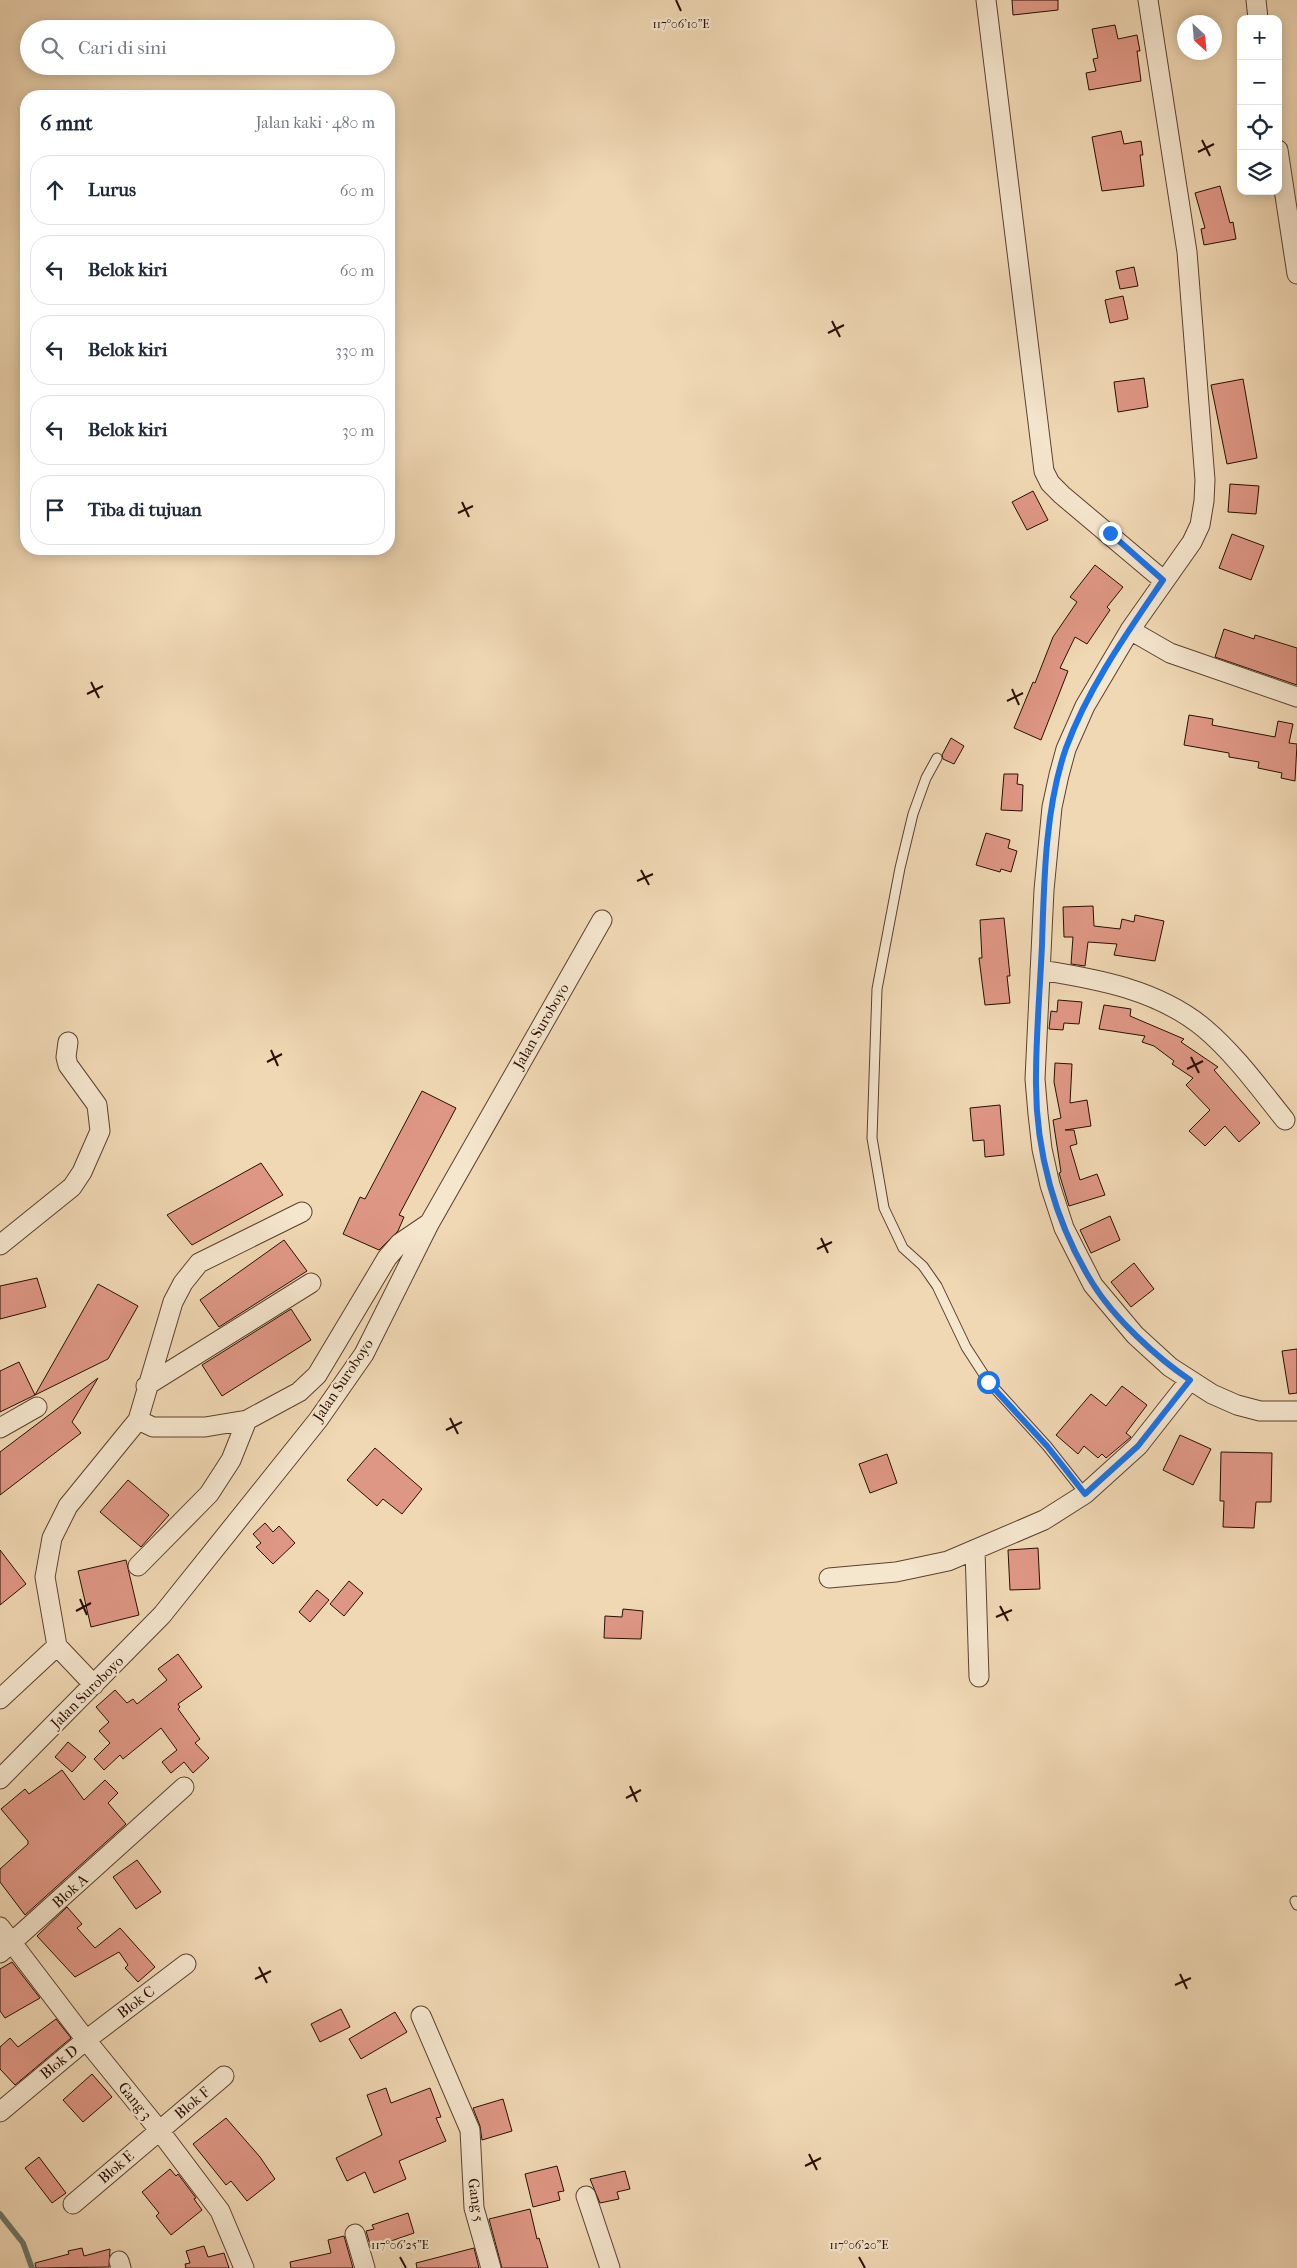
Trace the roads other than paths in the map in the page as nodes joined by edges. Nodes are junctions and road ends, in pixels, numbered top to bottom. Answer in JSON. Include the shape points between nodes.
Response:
{"nodes":[{"id":1,"x":986,"y":0,"type":"edge"},
{"id":2,"x":1148,"y":0,"type":"edge"},
{"id":3,"x":1256,"y":0,"type":"edge"},
{"id":4,"x":1258,"y":15,"type":"edge"},
{"id":5,"x":1282,"y":176,"type":"edge"},
{"id":6,"x":1297,"y":274,"type":"edge"},
{"id":7,"x":1163,"y":580,"type":"junction"},
{"id":8,"x":1130,"y":630,"type":"junction"},
{"id":9,"x":1297,"y":697,"type":"edge"},
{"id":10,"x":937,"y":758,"type":"dead end"},
{"id":11,"x":602,"y":920,"type":"dead end"},
{"id":12,"x":1040,"y":970,"type":"junction"},
{"id":13,"x":68,"y":1042,"type":"dead end"},
{"id":14,"x":1286,"y":1120,"type":"dead end"},
{"id":15,"x":302,"y":1212,"type":"dead end"},
{"id":16,"x":429,"y":1224,"type":"junction"},
{"id":17,"x":0,"y":1245,"type":"edge"},
{"id":18,"x":311,"y":1283,"type":"dead end"},
{"id":19,"x":1190,"y":1380,"type":"junction"},
{"id":20,"x":146,"y":1386,"type":"junction"},
{"id":21,"x":38,"y":1407,"type":"dead end"},
{"id":22,"x":1297,"y":1412,"type":"edge"},
{"id":23,"x":138,"y":1420,"type":"junction"},
{"id":24,"x":247,"y":1420,"type":"junction"},
{"id":25,"x":0,"y":1428,"type":"edge"},
{"id":26,"x":1085,"y":1494,"type":"junction"},
{"id":27,"x":974,"y":1550,"type":"junction"},
{"id":28,"x":138,"y":1566,"type":"dead end"},
{"id":29,"x":830,"y":1578,"type":"dead end"},
{"id":30,"x":57,"y":1646,"type":"junction"},
{"id":31,"x":978,"y":1678,"type":"dead end"},
{"id":32,"x":94,"y":1685,"type":"junction"},
{"id":33,"x":0,"y":1699,"type":"edge"},
{"id":34,"x":0,"y":1778,"type":"edge"},
{"id":35,"x":184,"y":1787,"type":"dead end"},
{"id":36,"x":0,"y":1927,"type":"edge"},
{"id":37,"x":6,"y":1948,"type":"edge"},
{"id":38,"x":186,"y":1964,"type":"dead end"},
{"id":39,"x":421,"y":2016,"type":"dead end"},
{"id":40,"x":86,"y":2040,"type":"junction"},
{"id":41,"x":224,"y":2076,"type":"dead end"},
{"id":42,"x":0,"y":2112,"type":"edge"},
{"id":43,"x":159,"y":2130,"type":"junction"},
{"id":44,"x":586,"y":2196,"type":"dead end"},
{"id":45,"x":73,"y":2204,"type":"dead end"},
{"id":46,"x":355,"y":2234,"type":"dead end"},
{"id":47,"x":244,"y":2268,"type":"edge"},
{"id":48,"x":366,"y":2268,"type":"edge"},
{"id":49,"x":491,"y":2268,"type":"edge"},
{"id":50,"x":610,"y":2268,"type":"edge"}],
"edges":[{"from":1,"to":7,"type":"street","via":[[1044,471],[1062,495]]},
{"from":2,"to":7,"type":"street","via":[[1187,252],[1204,480],[1200,525],[1192,542]]},
{"from":3,"to":4,"type":"street"},
{"from":5,"to":6,"type":"street"},
{"from":7,"to":8,"type":"street"},
{"from":8,"to":9,"type":"street","via":[[1170,653]]},
{"from":8,"to":12,"type":"street","via":[[1084,706],[1059,775],[1052,807]]},
{"from":10,"to":26,"type":"lane","via":[[913,814],[877,990],[872,1138],[884,1208],[903,1248],[923,1266],[937,1286],[966,1347],[988,1382],[1047,1446]]},
{"from":11,"to":16,"type":"street","name":"Jalan Suroboyo"},
{"from":12,"to":14,"type":"street","via":[[1129,989],[1174,1009],[1210,1034]]},
{"from":12,"to":19,"type":"street","via":[[1038,1114],[1050,1185],[1064,1228],[1093,1285],[1135,1335]]},
{"from":13,"to":17,"type":"street","via":[[68,1065],[97,1105],[100,1131],[72,1187]]},
{"from":15,"to":20,"type":"street","via":[[199,1263],[173,1302]]},
{"from":16,"to":24,"type":"street","via":[[400,1243],[387,1258],[317,1374],[299,1392]]},
{"from":16,"to":32,"type":"street","name":"Jalan Suroboyo","via":[[364,1354],[318,1420],[162,1615]]},
{"from":18,"to":20,"type":"street"},
{"from":19,"to":22,"type":"street","via":[[1236,1405],[1260,1411]]},
{"from":19,"to":26,"type":"street","via":[[1138,1446]]},
{"from":20,"to":23,"type":"street"},
{"from":21,"to":25,"type":"street"},
{"from":23,"to":24,"type":"street","via":[[154,1426],[204,1427]]},
{"from":23,"to":30,"type":"street","via":[[68,1506],[52,1538],[44,1577]]},
{"from":24,"to":28,"type":"street","via":[[231,1460],[209,1494]]},
{"from":26,"to":27,"type":"street","via":[[1044,1520]]},
{"from":27,"to":29,"type":"street","via":[[948,1561],[896,1572]]},
{"from":27,"to":31,"type":"street"},
{"from":30,"to":32,"type":"street"},
{"from":30,"to":33,"type":"street"},
{"from":32,"to":34,"type":"street","name":"Jalan Suroboyo"},
{"from":35,"to":37,"type":"street","name":"Blok A"},
{"from":36,"to":37,"type":"street","name":"Gang 3"},
{"from":37,"to":40,"type":"street","name":"Gang 3"},
{"from":38,"to":40,"type":"street","name":"Blok C"},
{"from":39,"to":49,"type":"street","name":"Gang 5","via":[[470,2130],[474,2208]]},
{"from":40,"to":42,"type":"street","name":"Blok D"},
{"from":40,"to":43,"type":"street","name":"Gang 3"},
{"from":41,"to":43,"type":"street","name":"Blok F"},
{"from":43,"to":45,"type":"street","name":"Blok E"},
{"from":43,"to":47,"type":"street","name":"Gang 3","via":[[220,2211]]},
{"from":44,"to":50,"type":"street"},
{"from":46,"to":48,"type":"street"}]}
